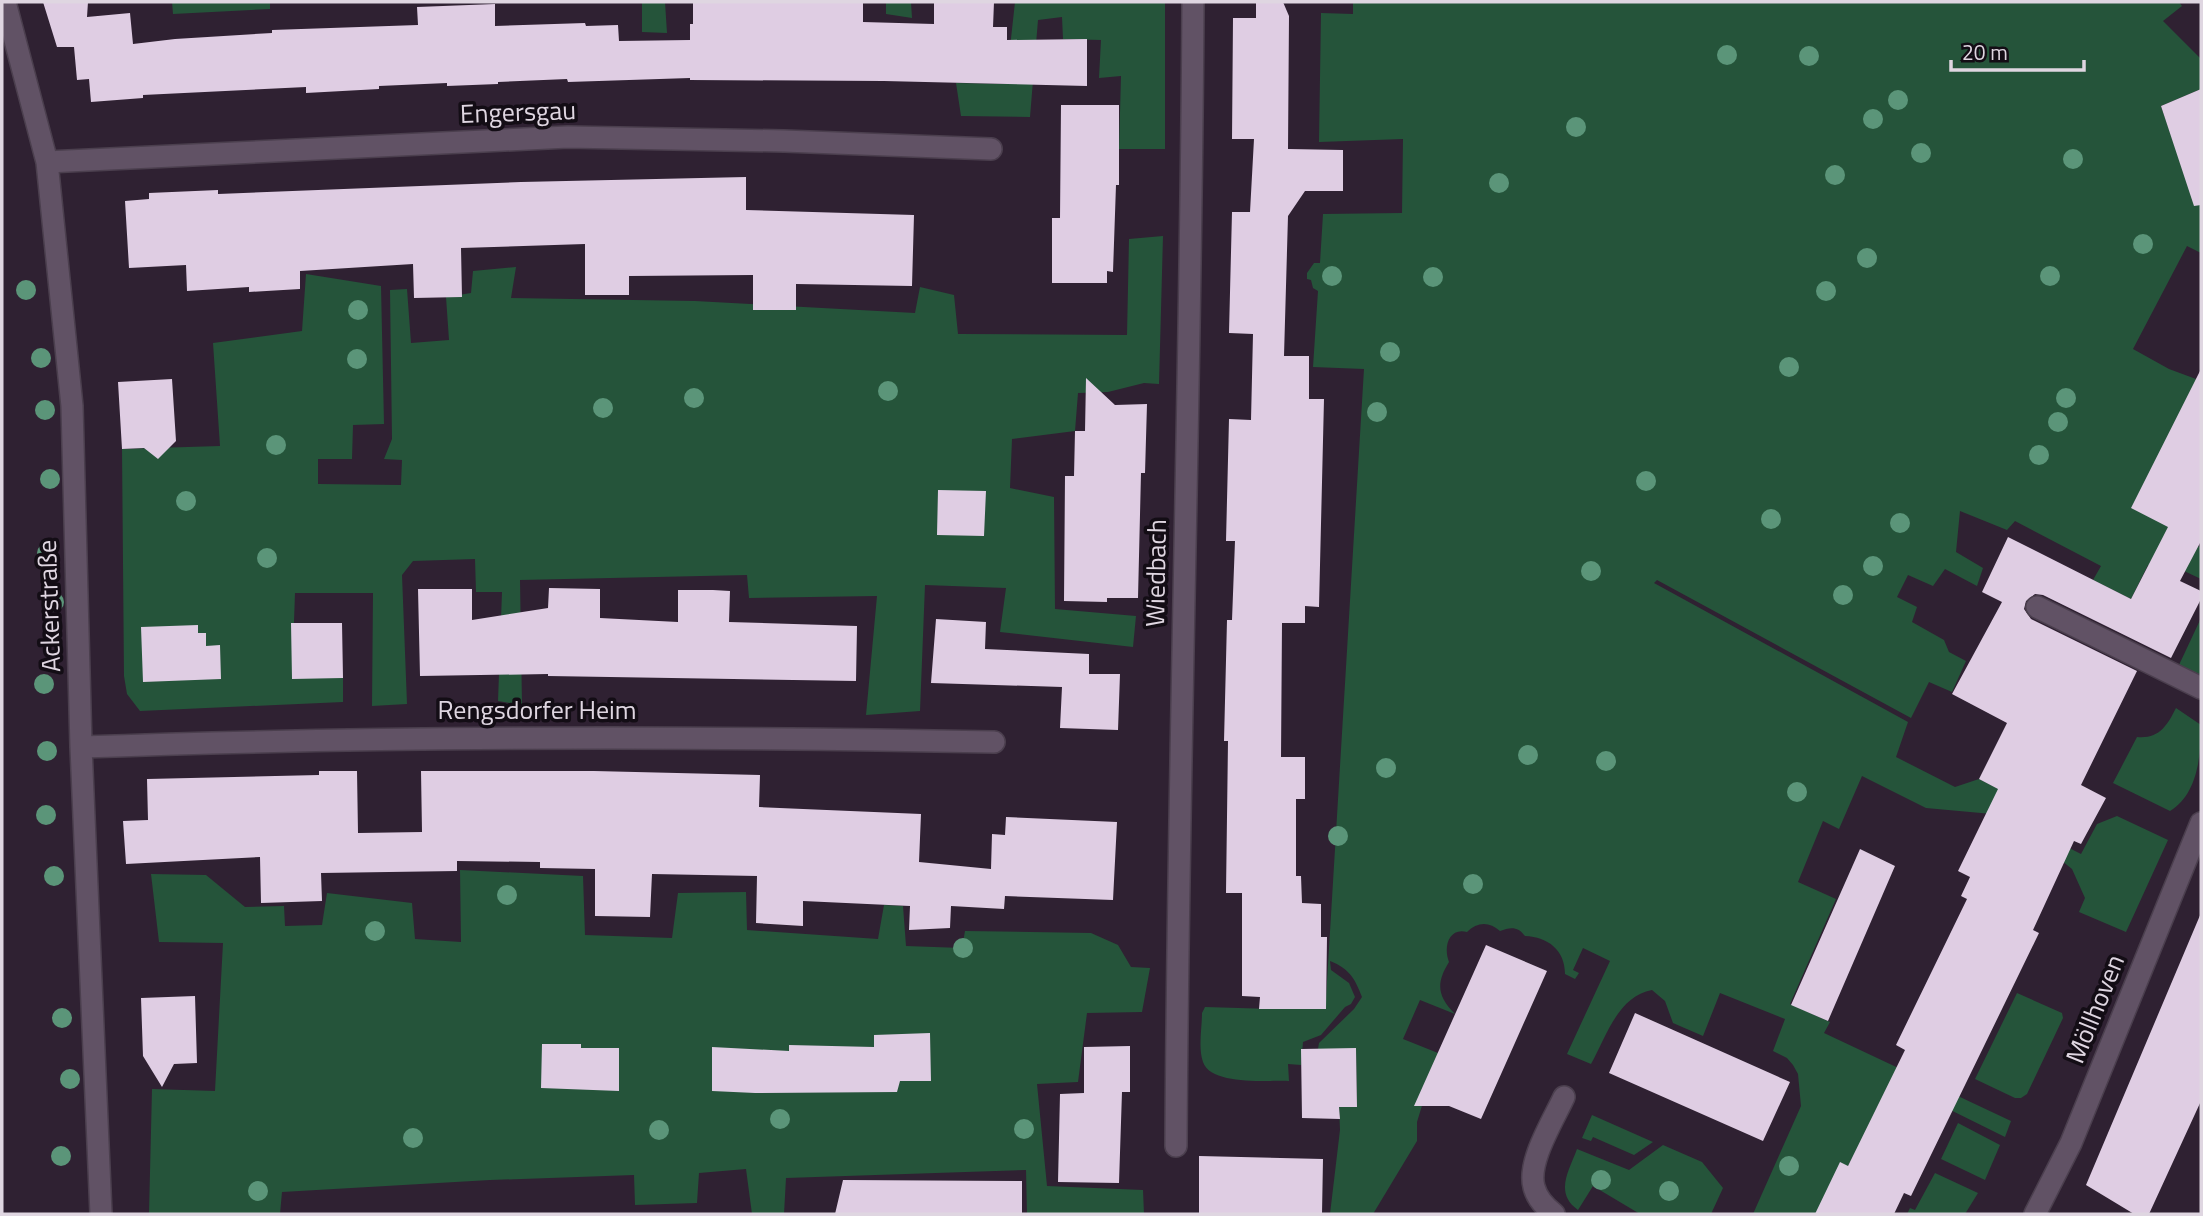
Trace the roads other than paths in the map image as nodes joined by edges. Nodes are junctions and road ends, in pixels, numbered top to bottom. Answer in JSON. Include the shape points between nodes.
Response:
{"nodes":[{"id":1,"x":5,"y":2,"type":"edge"},
{"id":2,"x":1193,"y":2,"type":"edge"},
{"id":3,"x":990,"y":149,"type":"dead end"},
{"id":4,"x":47,"y":163,"type":"junction"},
{"id":5,"x":2037,"y":607,"type":"dead end"},
{"id":6,"x":2201,"y":688,"type":"edge"},
{"id":7,"x":994,"y":742,"type":"dead end"},
{"id":8,"x":81,"y":747,"type":"junction"},
{"id":9,"x":2201,"y":823,"type":"edge"},
{"id":10,"x":1564,"y":1097,"type":"dead end"},
{"id":11,"x":1176,"y":1146,"type":"dead end"},
{"id":12,"x":101,"y":1214,"type":"edge"},
{"id":13,"x":1554,"y":1214,"type":"edge"},
{"id":14,"x":2035,"y":1214,"type":"edge"}],
"edges":[{"from":1,"to":4,"type":"street","name":"Ackerstraße"},
{"from":2,"to":11,"type":"street","name":"Wiedbach"},
{"from":3,"to":4,"type":"street","name":"Engersgau","via":[[568,138]]},
{"from":4,"to":8,"type":"street","name":"Ackerstraße","via":[[72,406]]},
{"from":5,"to":6,"type":"street"},
{"from":7,"to":8,"type":"street","name":"Rengsdorfer Heim","via":[[759,737]]},
{"from":8,"to":12,"type":"street","name":"Ackerstraße"},
{"from":9,"to":14,"type":"street","name":"Möllhoven","via":[[2071,1143]]},
{"from":10,"to":13,"type":"street","via":[[1533,1166],[1534,1190]]}]}
